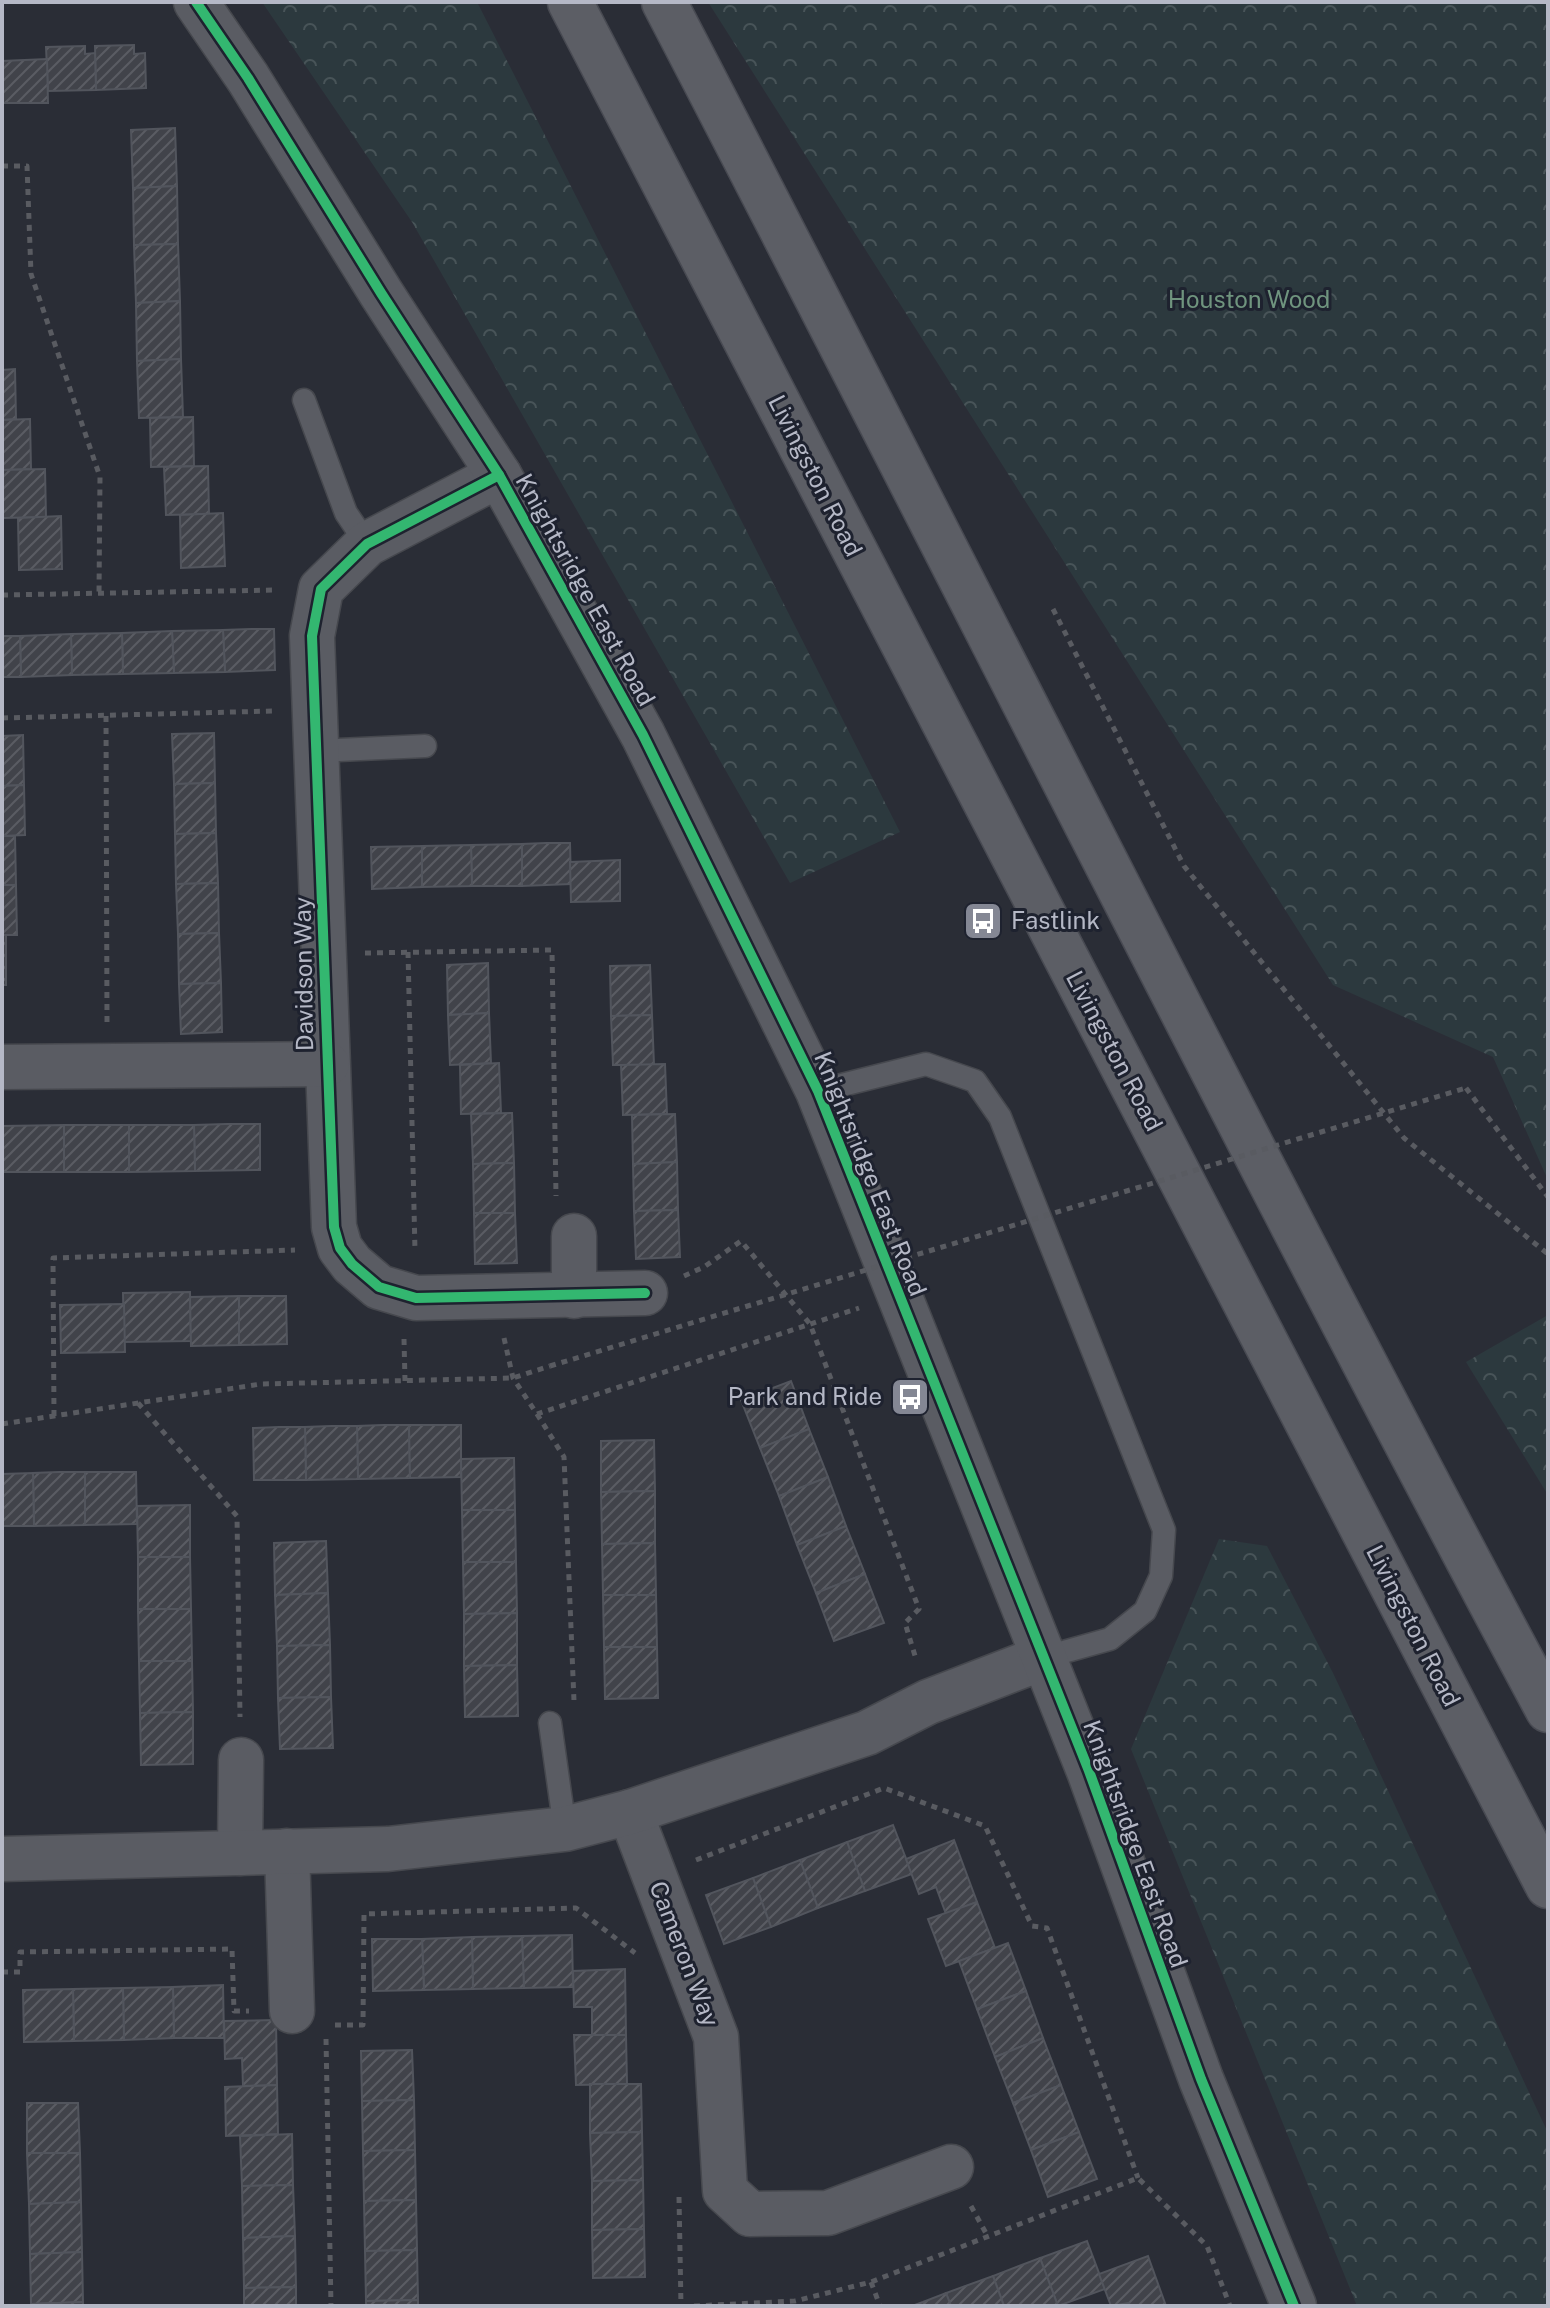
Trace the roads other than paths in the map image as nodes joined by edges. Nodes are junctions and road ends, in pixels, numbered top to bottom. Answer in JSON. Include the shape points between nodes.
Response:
{"nodes":[{"id":1,"x":196,"y":2,"type":"edge"},
{"id":2,"x":570,"y":2,"type":"edge"},
{"id":3,"x":664,"y":2,"type":"edge"},
{"id":4,"x":304,"y":400,"type":"dead end"},
{"id":5,"x":499,"y":475,"type":"junction"},
{"id":6,"x":367,"y":544,"type":"junction"},
{"id":7,"x":316,"y":730,"type":"junction"},
{"id":8,"x":425,"y":746,"type":"dead end"},
{"id":9,"x":327,"y":1064,"type":"junction"},
{"id":10,"x":2,"y":1067,"type":"edge"},
{"id":11,"x":818,"y":1091,"type":"junction"},
{"id":12,"x":574,"y":1236,"type":"road end"},
{"id":13,"x":645,"y":1293,"type":"road end"},
{"id":14,"x":574,"y":1296,"type":"junction"},
{"id":15,"x":1374,"y":1384,"type":"junction"},
{"id":16,"x":1042,"y":1658,"type":"junction"},
{"id":17,"x":1548,"y":1658,"type":"edge"},
{"id":18,"x":1548,"y":1710,"type":"edge"},
{"id":19,"x":550,"y":1723,"type":"road end"},
{"id":20,"x":241,"y":1760,"type":"road end"},
{"id":21,"x":630,"y":1812,"type":"junction"},
{"id":22,"x":565,"y":1829,"type":"junction"},
{"id":23,"x":287,"y":1851,"type":"junction"},
{"id":24,"x":240,"y":1853,"type":"junction"},
{"id":25,"x":2,"y":1859,"type":"edge"},
{"id":26,"x":1548,"y":1886,"type":"edge"},
{"id":27,"x":292,"y":2011,"type":"road end"},
{"id":28,"x":951,"y":2167,"type":"dead end"},
{"id":29,"x":1294,"y":2306,"type":"edge"}],
"edges":[{"from":1,"to":5,"type":"street","name":"Knightsridge East Road"},
{"from":2,"to":26,"type":"main road","name":"Livingston Road"},
{"from":3,"to":15,"type":"main road"},
{"from":4,"to":6,"type":"lane","via":[[346,513]]},
{"from":5,"to":6,"type":"street"},
{"from":5,"to":11,"type":"street","name":"Knightsridge East Road","via":[[643,735]]},
{"from":6,"to":7,"type":"street","name":"Davidson Way","via":[[321,589],[312,636]]},
{"from":7,"to":8,"type":"lane"},
{"from":7,"to":9,"type":"street","name":"Davidson Way"},
{"from":9,"to":10,"type":"street","name":"Davidson Way"},
{"from":9,"to":14,"type":"street","name":"Davidson Way","via":[[334,1227],[352,1264],[379,1287],[416,1298]]},
{"from":11,"to":16,"type":"street","name":"Knightsridge East Road","via":[[869,1261]]},
{"from":11,"to":16,"type":"lane","via":[[926,1064],[975,1081],[1000,1117],[1164,1530],[1161,1576],[1145,1611],[1110,1639]]},
{"from":12,"to":14,"type":"street"},
{"from":13,"to":14,"type":"street"},
{"from":15,"to":17,"type":"main road"},
{"from":15,"to":18,"type":"main road"},
{"from":16,"to":21,"type":"street","via":[[928,1702],[867,1733]]},
{"from":16,"to":29,"type":"street","name":"Knightsridge East Road","via":[[1089,1771],[1201,2079]]},
{"from":19,"to":22,"type":"lane"},
{"from":20,"to":24,"type":"street"},
{"from":21,"to":22,"type":"street"},
{"from":21,"to":28,"type":"street","name":"Cameron Way","via":[[716,2037],[725,2191],[750,2214],[828,2213]]},
{"from":22,"to":23,"type":"street","via":[[388,1849]]},
{"from":23,"to":24,"type":"street"},
{"from":23,"to":27,"type":"street"},
{"from":24,"to":25,"type":"street"}]}
